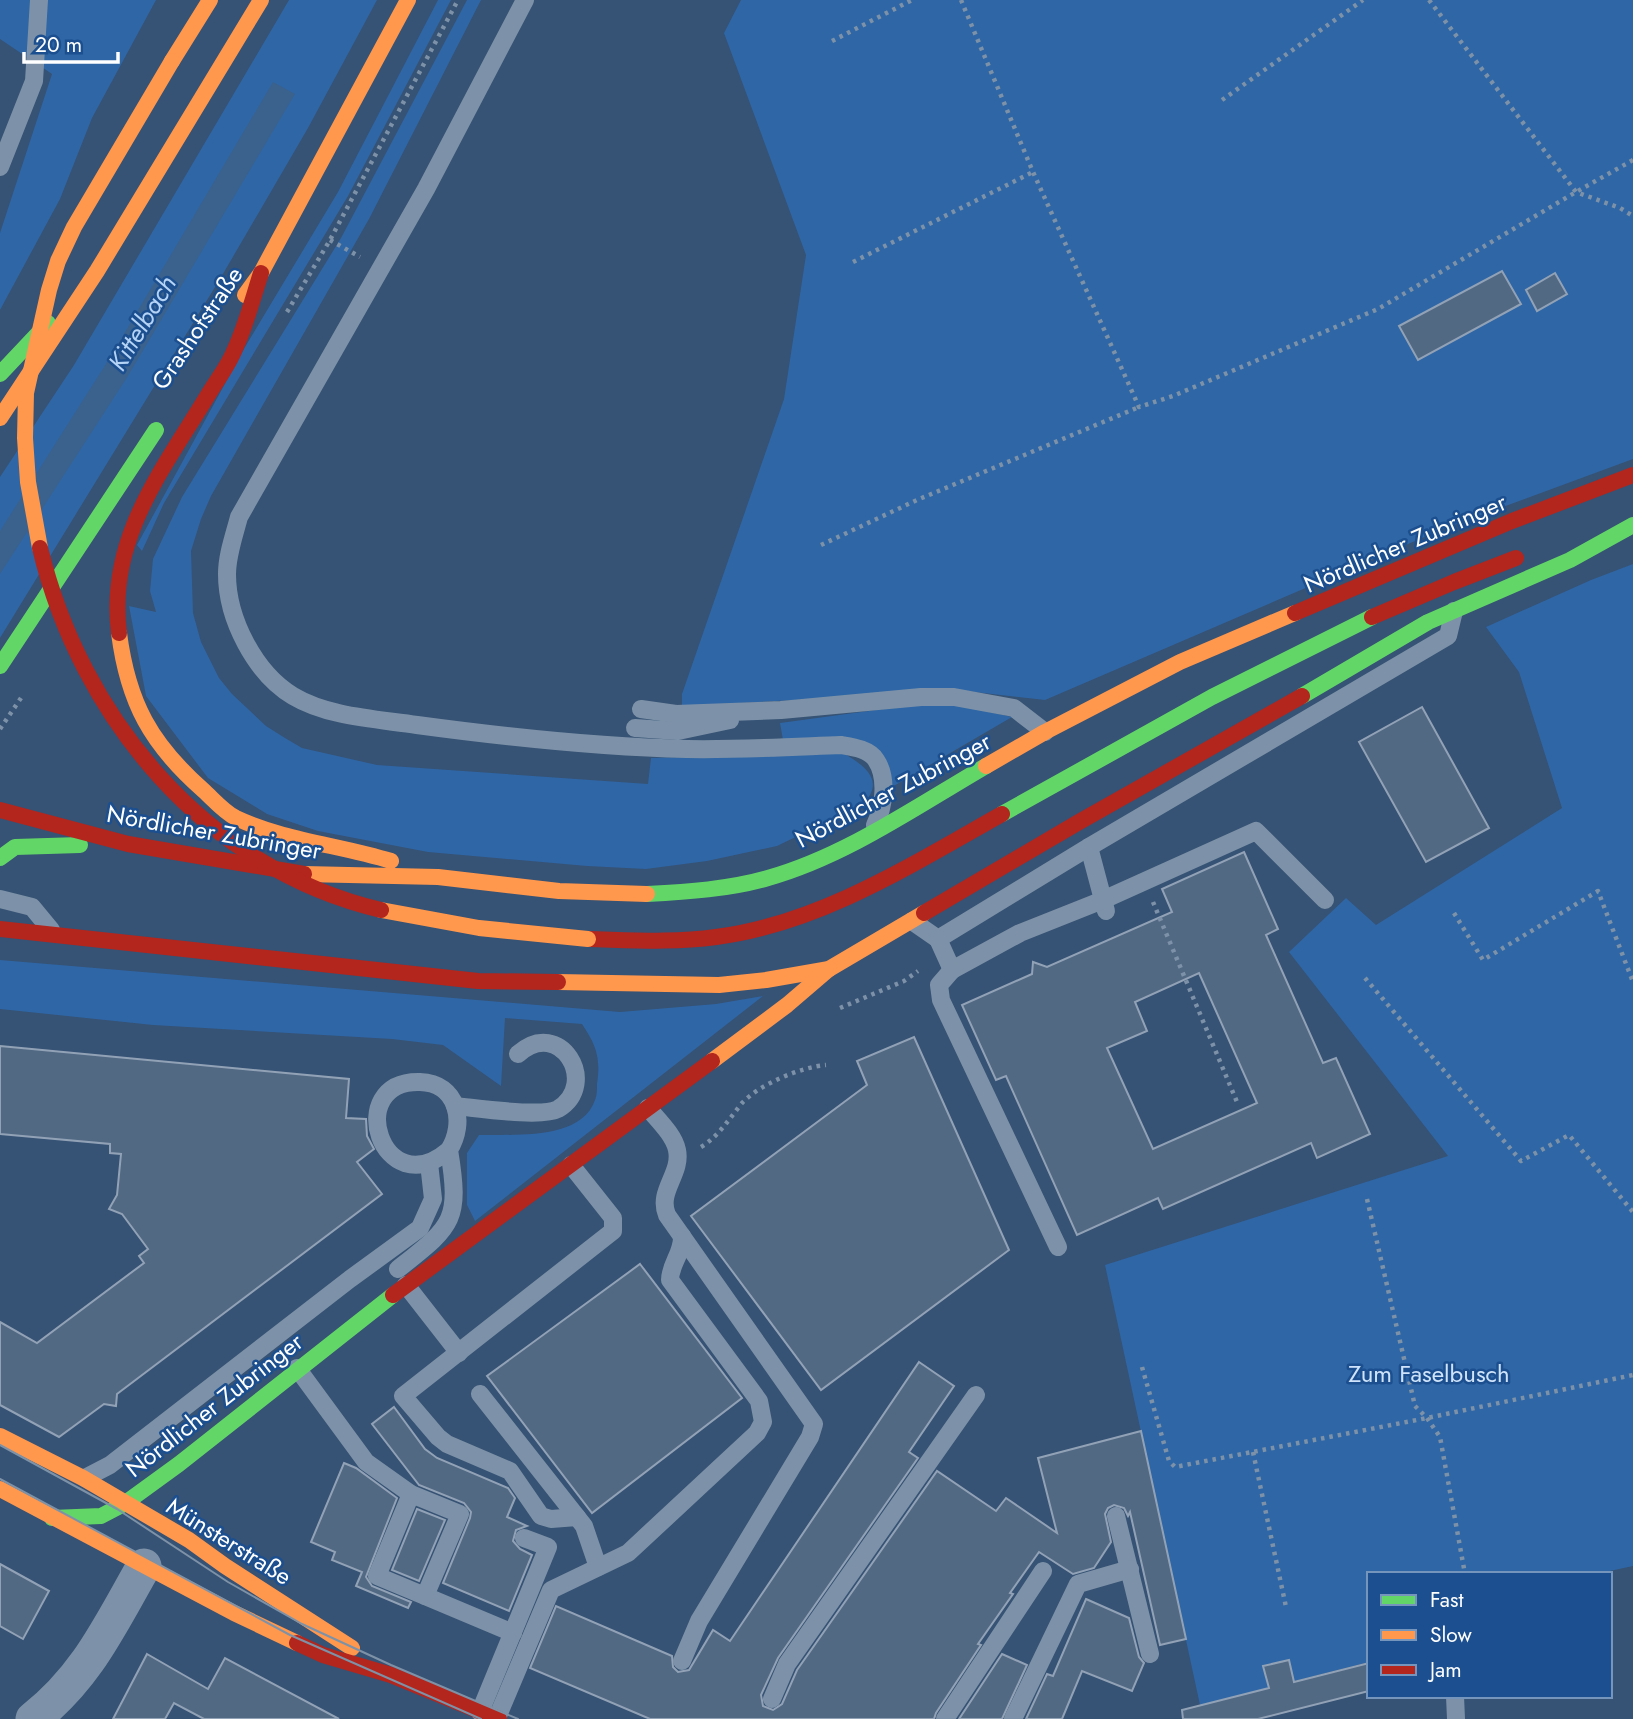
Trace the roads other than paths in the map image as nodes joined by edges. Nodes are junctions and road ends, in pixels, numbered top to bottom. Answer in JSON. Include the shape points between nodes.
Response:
{"nodes":[{"id":1,"x":39,"y":0,"type":"edge"},
{"id":2,"x":210,"y":0,"type":"edge"},
{"id":3,"x":261,"y":0,"type":"edge"},
{"id":4,"x":408,"y":0,"type":"edge"},
{"id":5,"x":525,"y":0,"type":"edge"},
{"id":6,"x":0,"y":167,"type":"edge"},
{"id":7,"x":97,"y":271,"type":"junction"},
{"id":8,"x":261,"y":273,"type":"junction"},
{"id":9,"x":233,"y":312,"type":"dead end"},
{"id":10,"x":0,"y":374,"type":"edge"},
{"id":11,"x":167,"y":414,"type":"dead end"},
{"id":12,"x":0,"y":418,"type":"edge"},
{"id":13,"x":1633,"y":475,"type":"edge"},
{"id":14,"x":1633,"y":516,"type":"edge"},
{"id":15,"x":1633,"y":525,"type":"edge"},
{"id":16,"x":1581,"y":534,"type":"dead end"},
{"id":17,"x":1529,"y":553,"type":"dead end"},
{"id":18,"x":1454,"y":610,"type":"junction"},
{"id":19,"x":0,"y":667,"type":"edge"},
{"id":20,"x":641,"y":709,"type":"dead end"},
{"id":21,"x":781,"y":710,"type":"junction"},
{"id":22,"x":635,"y":728,"type":"dead end"},
{"id":23,"x":1045,"y":732,"type":"junction"},
{"id":24,"x":0,"y":810,"type":"edge"},
{"id":25,"x":870,"y":833,"type":"junction"},
{"id":26,"x":128,"y":844,"type":"junction"},
{"id":27,"x":1089,"y":847,"type":"junction"},
{"id":28,"x":0,"y":858,"type":"edge"},
{"id":29,"x":438,"y":877,"type":"junction"},
{"id":30,"x":0,"y":899,"type":"edge"},
{"id":31,"x":1325,"y":901,"type":"dead end"},
{"id":32,"x":1104,"y":906,"type":"junction"},
{"id":33,"x":912,"y":921,"type":"junction"},
{"id":34,"x":0,"y":929,"type":"edge"},
{"id":35,"x":55,"y":934,"type":"junction"},
{"id":36,"x":938,"y":939,"type":"junction"},
{"id":37,"x":829,"y":969,"type":"junction"},
{"id":38,"x":952,"y":970,"type":"junction"},
{"id":39,"x":518,"y":1054,"type":"dead end"},
{"id":40,"x":455,"y":1106,"type":"junction"},
{"id":41,"x":648,"y":1108,"type":"junction"},
{"id":42,"x":449,"y":1150,"type":"junction"},
{"id":43,"x":429,"y":1163,"type":"junction"},
{"id":44,"x":571,"y":1165,"type":"junction"},
{"id":45,"x":682,"y":1236,"type":"junction"},
{"id":46,"x":1058,"y":1248,"type":"dead end"},
{"id":47,"x":406,"y":1285,"type":"junction"},
{"id":48,"x":356,"y":1322,"type":"junction"},
{"id":49,"x":459,"y":1353,"type":"junction"},
{"id":50,"x":297,"y":1368,"type":"junction"},
{"id":51,"x":480,"y":1394,"type":"dead end"},
{"id":52,"x":976,"y":1395,"type":"dead end"},
{"id":53,"x":0,"y":1436,"type":"edge"},
{"id":54,"x":179,"y":1464,"type":"junction"},
{"id":55,"x":83,"y":1478,"type":"junction"},
{"id":56,"x":0,"y":1489,"type":"edge"},
{"id":57,"x":177,"y":1489,"type":"dead end"},
{"id":58,"x":411,"y":1494,"type":"junction"},
{"id":59,"x":124,"y":1504,"type":"junction"},
{"id":60,"x":1116,"y":1516,"type":"dead end"},
{"id":61,"x":577,"y":1517,"type":"junction"},
{"id":62,"x":52,"y":1518,"type":"junction"},
{"id":63,"x":182,"y":1521,"type":"dead end"},
{"id":64,"x":524,"y":1538,"type":"dead end"},
{"id":65,"x":189,"y":1540,"type":"junction"},
{"id":66,"x":144,"y":1566,"type":"junction"},
{"id":67,"x":598,"y":1567,"type":"junction"},
{"id":68,"x":1130,"y":1569,"type":"junction"},
{"id":69,"x":1043,"y":1571,"type":"dead end"},
{"id":70,"x":425,"y":1596,"type":"junction"},
{"id":71,"x":513,"y":1633,"type":"junction"},
{"id":72,"x":1150,"y":1654,"type":"dead end"},
{"id":73,"x":682,"y":1661,"type":"dead end"},
{"id":74,"x":391,"y":1675,"type":"junction"},
{"id":75,"x":1455,"y":1698,"type":"edge"},
{"id":76,"x":772,"y":1699,"type":"dead end"},
{"id":77,"x":493,"y":1717,"type":"edge"},
{"id":78,"x":33,"y":1719,"type":"edge"},
{"id":79,"x":946,"y":1719,"type":"edge"},
{"id":80,"x":1013,"y":1719,"type":"edge"},
{"id":81,"x":1456,"y":1719,"type":"edge"}],
"edges":[{"from":1,"to":6,"type":"lane","via":[[34,81]]},
{"from":2,"to":17,"type":"main road","bridge":true,"via":[[107,168],[56,267],[26,389],[30,510],[60,616],[90,681],[123,735],[205,820],[248,854],[301,884],[355,905],[470,928],[588,939],[678,941],[734,934],[796,916],[880,880],[1360,622]]},
{"from":3,"to":7,"type":"main road"},
{"from":4,"to":8,"type":"main road","name":"Grashofstraße"},
{"from":5,"to":25,"type":"lane","via":[[426,189],[239,517],[228,561],[229,597],[236,621],[260,667],[293,696],[355,716],[517,739],[687,749],[857,748],[876,760],[884,789],[880,815]]},
{"from":7,"to":10,"type":"main road"},
{"from":7,"to":12,"type":"main road"},
{"from":8,"to":9,"type":"main road","name":"Grashofstraße"},
{"from":8,"to":29,"type":"main road","via":[[235,349],[131,528],[117,591],[123,666],[153,736],[177,767],[233,817],[295,839],[363,852]]},
{"from":11,"to":19,"type":"main road","name":"Grashofstraße"},
{"from":13,"to":23,"type":"main road","name":"Nördlicher Zubringer","via":[[1512,521],[1180,662]]},
{"from":14,"to":16,"type":"main road"},
{"from":15,"to":18,"type":"main road","name":"Nördlicher Zubringer","via":[[1570,561]]},
{"from":18,"to":27,"type":"lane","via":[[1448,636]]},
{"from":18,"to":33,"type":"main road","name":"Nördlicher Zubringer"},
{"from":20,"to":21,"type":"lane","via":[[676,714]]},
{"from":21,"to":22,"type":"lane","via":[[678,731]]},
{"from":21,"to":23,"type":"lane","via":[[954,697],[1014,708]]},
{"from":23,"to":25,"type":"main road","name":"Nördlicher Zubringer"},
{"from":24,"to":26,"type":"main road","name":"Nördlicher Zubringer"},
{"from":25,"to":29,"type":"main road","name":"Nördlicher Zubringer","via":[[768,878],[690,892],[559,891]]},
{"from":26,"to":28,"type":"main road","via":[[32,845],[15,847]]},
{"from":26,"to":29,"type":"main road","name":"Nördlicher Zubringer","via":[[300,874]]},
{"from":27,"to":32,"type":"lane"},
{"from":27,"to":36,"type":"lane"},
{"from":30,"to":35,"type":"lane","via":[[32,907]]},
{"from":31,"to":32,"type":"lane","via":[[1256,831],[1144,882]]},
{"from":32,"to":38,"type":"lane","via":[[1020,933]]},
{"from":33,"to":36,"type":"lane"},
{"from":33,"to":37,"type":"main road","name":"Nördlicher Zubringer"},
{"from":34,"to":35,"type":"main road","name":"Nördlicher Zubringer"},
{"from":35,"to":37,"type":"main road","name":"Nördlicher Zubringer","via":[[478,981],[719,985]]},
{"from":36,"to":38,"type":"lane"},
{"from":37,"to":41,"type":"main road","name":"Nördlicher Zubringer"},
{"from":38,"to":46,"type":"lane","via":[[939,985],[941,1000]]},
{"from":39,"to":40,"type":"lane","via":[[538,1042],[569,1054],[575,1087],[557,1109],[541,1113]]},
{"from":40,"to":42,"type":"lane","via":[[458,1129]]},
{"from":40,"to":43,"type":"lane","via":[[449,1095],[425,1082],[399,1086],[380,1105],[377,1131],[390,1154],[402,1161]]},
{"from":41,"to":44,"type":"main road","name":"Nördlicher Zubringer"},
{"from":41,"to":45,"type":"lane","via":[[677,1151],[663,1207]]},
{"from":42,"to":43,"type":"lane"},
{"from":42,"to":48,"type":"lane","via":[[455,1188],[451,1216],[442,1233],[387,1277]]},
{"from":43,"to":55,"type":"lane","via":[[432,1199],[420,1228],[110,1465]]},
{"from":44,"to":47,"type":"main road","name":"Nördlicher Zubringer"},
{"from":44,"to":49,"type":"lane","via":[[613,1218],[613,1231]]},
{"from":45,"to":67,"type":"lane","via":[[683,1245],[670,1273],[673,1287],[759,1401],[763,1422],[757,1433],[628,1553]]},
{"from":45,"to":73,"type":"lane","via":[[814,1424],[699,1621]]},
{"from":47,"to":48,"type":"main road","name":"Nördlicher Zubringer"},
{"from":47,"to":49,"type":"lane"},
{"from":48,"to":50,"type":"main road","name":"Nördlicher Zubringer"},
{"from":49,"to":61,"type":"lane","via":[[403,1396],[447,1444],[510,1471],[541,1517]]},
{"from":50,"to":54,"type":"main road","name":"Nördlicher Zubringer"},
{"from":50,"to":58,"type":"lane","via":[[366,1462]]},
{"from":51,"to":61,"type":"lane"},
{"from":52,"to":76,"type":"lane","via":[[787,1664]]},
{"from":53,"to":55,"type":"main road","name":"Münsterstraße"},
{"from":54,"to":57,"type":"main road"},
{"from":54,"to":59,"type":"main road","name":"Nördlicher Zubringer"},
{"from":55,"to":59,"type":"main road","name":"Münsterstraße"},
{"from":56,"to":62,"type":"main road","name":"Münsterstraße"},
{"from":58,"to":70,"type":"lane","via":[[377,1576]]},
{"from":58,"to":70,"type":"lane","via":[[460,1514]]},
{"from":59,"to":62,"type":"main road","name":"Nördlicher Zubringer","via":[[101,1516]]},
{"from":59,"to":65,"type":"main road","name":"Münsterstraße"},
{"from":60,"to":68,"type":"lane"},
{"from":61,"to":67,"type":"lane"},
{"from":62,"to":66,"type":"main road","name":"Münsterstraße"},
{"from":63,"to":65,"type":"main road"},
{"from":64,"to":71,"type":"lane","via":[[548,1547]]},
{"from":65,"to":74,"type":"main road","name":"Münsterstraße"},
{"from":66,"to":74,"type":"main road","name":"Münsterstraße","via":[[323,1655]]},
{"from":66,"to":78,"type":"street","via":[[93,1656]]},
{"from":67,"to":77,"type":"lane","via":[[551,1590]]},
{"from":68,"to":72,"type":"lane"},
{"from":68,"to":80,"type":"lane","via":[[1077,1584]]},
{"from":69,"to":79,"type":"lane"},
{"from":70,"to":71,"type":"lane"},
{"from":71,"to":77,"type":"lane"},
{"from":74,"to":77,"type":"main road","name":"Münsterstraße"},
{"from":75,"to":81,"type":"lane"}]}
